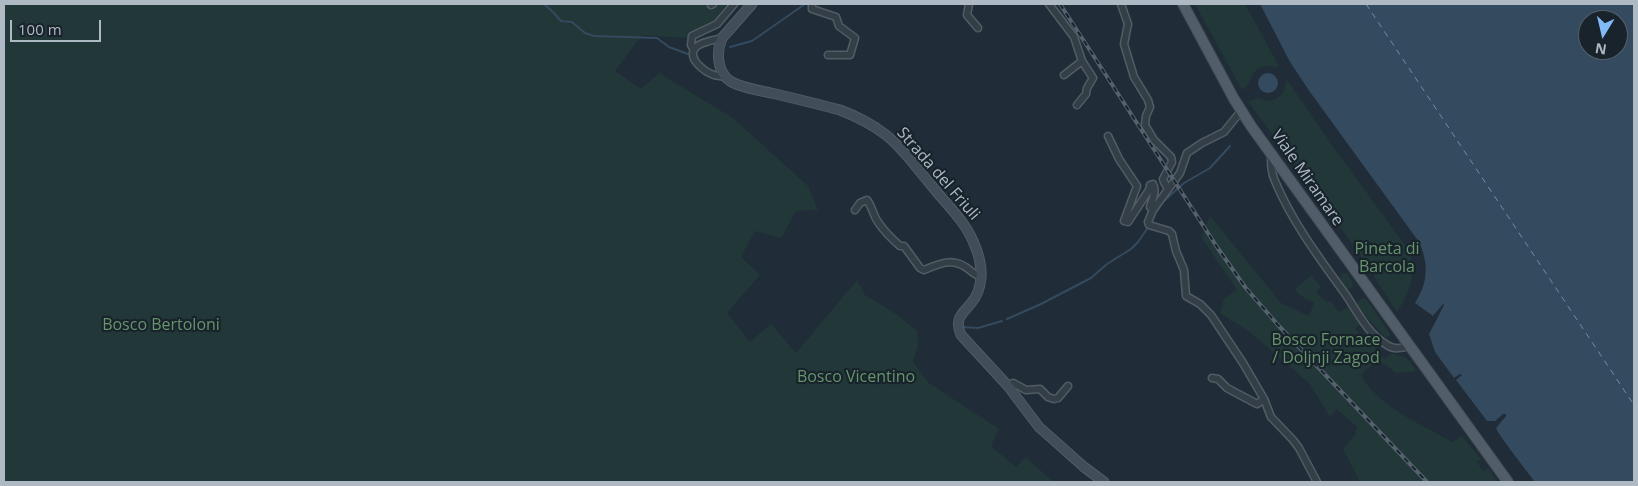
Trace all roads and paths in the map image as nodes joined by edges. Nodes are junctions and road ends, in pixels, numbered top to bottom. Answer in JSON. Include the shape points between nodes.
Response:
{"nodes":[{"id":1,"x":734,"y":4,"type":"edge"},
{"id":2,"x":752,"y":4,"type":"edge"},
{"id":3,"x":812,"y":4,"type":"edge"},
{"id":4,"x":969,"y":4,"type":"edge"},
{"id":5,"x":1049,"y":4,"type":"edge"},
{"id":6,"x":1121,"y":4,"type":"edge"},
{"id":7,"x":1183,"y":4,"type":"edge"},
{"id":8,"x":978,"y":28,"type":"dead end"},
{"id":9,"x":722,"y":38,"type":"junction"},
{"id":10,"x":694,"y":50,"type":"junction"},
{"id":11,"x":828,"y":55,"type":"dead end"},
{"id":12,"x":1082,"y":61,"type":"junction"},
{"id":13,"x":1064,"y":75,"type":"dead end"},
{"id":14,"x":726,"y":76,"type":"junction"},
{"id":15,"x":1077,"y":104,"type":"dead end"},
{"id":16,"x":1241,"y":111,"type":"junction"},
{"id":17,"x":1108,"y":136,"type":"dead end"},
{"id":18,"x":1272,"y":154,"type":"junction"},
{"id":19,"x":1168,"y":188,"type":"junction"},
{"id":20,"x":855,"y":210,"type":"dead end"},
{"id":21,"x":1153,"y":210,"type":"junction"},
{"id":22,"x":981,"y":277,"type":"junction"},
{"id":23,"x":1409,"y":346,"type":"junction"},
{"id":24,"x":1212,"y":378,"type":"dead end"},
{"id":25,"x":1008,"y":386,"type":"junction"},
{"id":26,"x":1068,"y":386,"type":"dead end"},
{"id":27,"x":1264,"y":399,"type":"junction"},
{"id":28,"x":1104,"y":482,"type":"edge"},
{"id":29,"x":1317,"y":482,"type":"edge"},
{"id":30,"x":1508,"y":482,"type":"edge"}],
"edges":[{"from":1,"to":10,"type":"street","via":[[717,24],[692,36],[690,45]]},
{"from":2,"to":9,"type":"main road"},
{"from":3,"to":11,"type":"street","via":[[812,9],[836,17],[839,26],[855,38],[850,55]]},
{"from":4,"to":8,"type":"street","via":[[966,15]]},
{"from":5,"to":12,"type":"street","via":[[1074,37]]},
{"from":6,"to":19,"type":"street","via":[[1128,24],[1124,44],[1134,77],[1150,107],[1145,124],[1154,140],[1171,157],[1172,162],[1163,179]]},
{"from":7,"to":16,"type":"main road","name":"Viale Miramare"},
{"from":9,"to":10,"type":"street"},
{"from":9,"to":14,"type":"main road","via":[[718,57]]},
{"from":10,"to":14,"type":"street","via":[[693,56],[702,69]]},
{"from":12,"to":13,"type":"street"},
{"from":12,"to":15,"type":"street","via":[[1093,78]]},
{"from":14,"to":22,"type":"main road","name":"Strada del Friuli","via":[[748,87],[840,110],[888,136],[970,234],[980,261]]},
{"from":16,"to":18,"type":"main road","name":"Viale Miramare"},
{"from":16,"to":19,"type":"street","via":[[1224,132],[1187,153],[1180,172]]},
{"from":17,"to":21,"type":"street","via":[[1137,186],[1124,220],[1128,222],[1153,184],[1150,207]]},
{"from":18,"to":23,"type":"main road","name":"Viale Miramare"},
{"from":18,"to":23,"type":"street","via":[[1270,165],[1273,175],[1288,207],[1357,314],[1369,330],[1388,346]]},
{"from":19,"to":21,"type":"street"},
{"from":20,"to":22,"type":"street","via":[[866,200],[878,221],[900,246],[904,246],[920,268],[924,270],[939,263],[954,262]]},
{"from":21,"to":27,"type":"street","via":[[1148,222],[1150,226],[1172,234],[1184,270],[1186,296],[1211,315]]},
{"from":22,"to":25,"type":"main road","name":"Strada del Friuli","via":[[978,293],[958,321],[959,329],[965,340]]},
{"from":23,"to":30,"type":"main road","name":"Viale Miramare"},
{"from":24,"to":27,"type":"street","via":[[1257,404]]},
{"from":25,"to":26,"type":"street","via":[[1014,383],[1026,390],[1040,389],[1051,399],[1058,398]]},
{"from":25,"to":28,"type":"main road","name":"Strada del Friuli","via":[[1039,427]]},
{"from":27,"to":29,"type":"street","via":[[1271,417],[1299,448]]}]}
